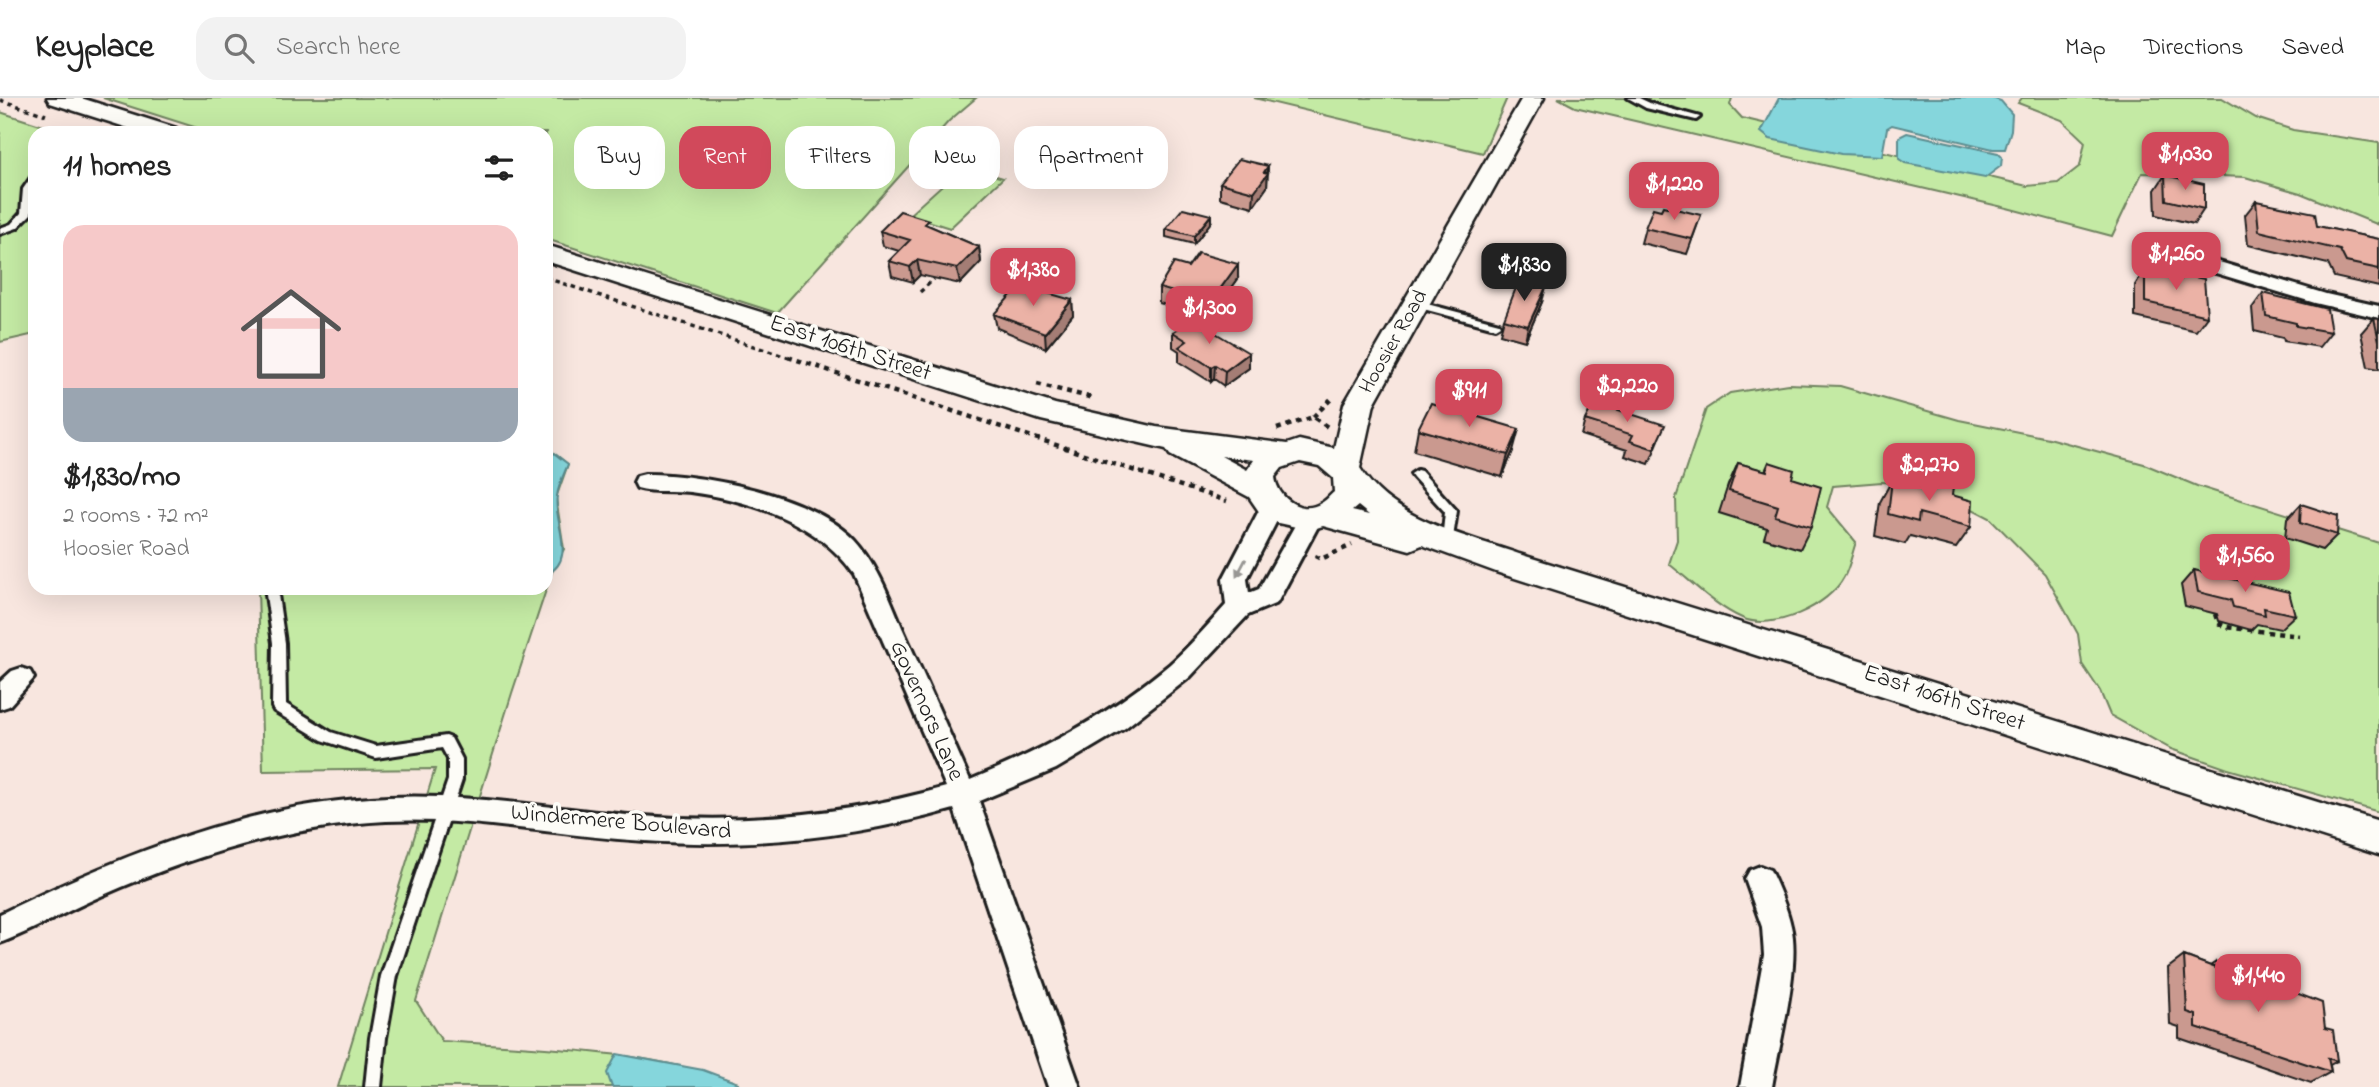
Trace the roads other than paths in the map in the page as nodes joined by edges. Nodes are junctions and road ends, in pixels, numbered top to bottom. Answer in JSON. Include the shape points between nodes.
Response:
{"nodes":[{"id":1,"x":58,"y":98,"type":"edge"},
{"id":2,"x":1533,"y":98,"type":"edge"},
{"id":3,"x":1632,"y":98,"type":"edge"},
{"id":4,"x":1696,"y":117,"type":"dead end"},
{"id":5,"x":146,"y":126,"type":"edge"},
{"id":6,"x":28,"y":189,"type":"edge"},
{"id":7,"x":0,"y":231,"type":"edge"},
{"id":8,"x":553,"y":255,"type":"edge"},
{"id":9,"x":2206,"y":264,"type":"dead end"},
{"id":10,"x":1416,"y":304,"type":"junction"},
{"id":11,"x":2379,"y":312,"type":"edge"},
{"id":12,"x":1495,"y":325,"type":"dead end"},
{"id":13,"x":1359,"y":404,"type":"junction"},
{"id":14,"x":1156,"y":437,"type":"junction"},
{"id":15,"x":1291,"y":453,"type":"junction"},
{"id":16,"x":1418,"y":474,"type":"dead end"},
{"id":17,"x":1348,"y":477,"type":"junction"},
{"id":18,"x":645,"y":482,"type":"dead end"},
{"id":19,"x":1255,"y":500,"type":"junction"},
{"id":20,"x":1317,"y":517,"type":"junction"},
{"id":21,"x":1448,"y":541,"type":"junction"},
{"id":22,"x":1508,"y":563,"type":"junction"},
{"id":23,"x":272,"y":595,"type":"edge"},
{"id":24,"x":1240,"y":608,"type":"junction"},
{"id":25,"x":21,"y":678,"type":"dead end"},
{"id":26,"x":0,"y":698,"type":"edge"},
{"id":27,"x":964,"y":797,"type":"junction"},
{"id":28,"x":444,"y":809,"type":"junction"},
{"id":29,"x":2379,"y":838,"type":"edge"},
{"id":30,"x":1760,"y":879,"type":"dead end"},
{"id":31,"x":0,"y":929,"type":"edge"},
{"id":32,"x":373,"y":1087,"type":"edge"},
{"id":33,"x":1064,"y":1087,"type":"edge"},
{"id":34,"x":1756,"y":1087,"type":"edge"}],
"edges":[{"from":1,"to":5,"type":"street"},
{"from":2,"to":10,"type":"street","name":"Hoosier Road"},
{"from":3,"to":4,"type":"lane"},
{"from":6,"to":7,"type":"lane","via":[[26,214]]},
{"from":8,"to":14,"type":"street","name":"East 106th Street","via":[[1051,413]]},
{"from":9,"to":11,"type":"street"},
{"from":10,"to":12,"type":"lane"},
{"from":10,"to":13,"type":"street","name":"Hoosier Road"},
{"from":13,"to":15,"type":"street","name":"Hoosier Road"},
{"from":13,"to":17,"type":"street","name":"Hoosier Road"},
{"from":14,"to":15,"type":"street","name":"East 106th Street"},
{"from":14,"to":19,"type":"street","name":"East 106th Street","via":[[1220,467]]},
{"from":15,"to":17,"type":"street","via":[[1328,457]]},
{"from":15,"to":19,"type":"street","via":[[1266,464]]},
{"from":16,"to":21,"type":"lane","via":[[1451,511]]},
{"from":17,"to":20,"type":"street","via":[[1350,495],[1343,505]]},
{"from":17,"to":21,"type":"street","name":"East 106th Street","via":[[1402,525]]},
{"from":18,"to":27,"type":"street","name":"Governors Lane","via":[[720,488],[809,522],[852,553],[865,571]]},
{"from":19,"to":20,"type":"street","via":[[1292,516]]},
{"from":19,"to":24,"type":"street","one_way":true,"via":[[1235,579]]},
{"from":20,"to":22,"type":"street","name":"East 106th Street"},
{"from":20,"to":24,"type":"street","name":"Windermere Boulevard","via":[[1268,596]]},
{"from":21,"to":22,"type":"street","name":"East 106th Street"},
{"from":22,"to":29,"type":"street","name":"East 106th Street"},
{"from":23,"to":28,"type":"lane","via":[[279,643],[279,707],[327,736],[376,752],[446,743],[455,759],[455,780]]},
{"from":24,"to":27,"type":"street","name":"Windermere Boulevard","via":[[1177,676],[1115,721],[1067,752]]},
{"from":25,"to":26,"type":"street"},
{"from":27,"to":28,"type":"street","name":"Windermere Boulevard","via":[[889,816],[791,831],[719,833]]},
{"from":27,"to":33,"type":"street","name":"Governors Lane"},
{"from":28,"to":31,"type":"street","name":"Windermere Boulevard","via":[[318,815],[246,831],[85,886]]},
{"from":28,"to":32,"type":"lane","via":[[389,976]]},
{"from":30,"to":34,"type":"street","via":[[1777,927],[1779,956]]}]}
